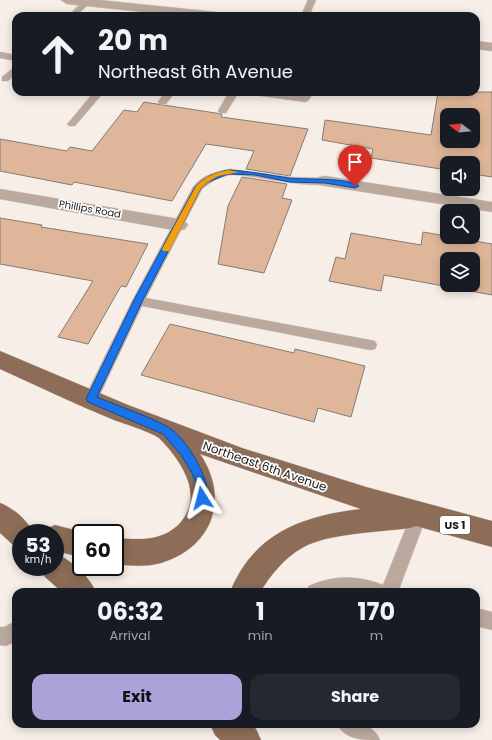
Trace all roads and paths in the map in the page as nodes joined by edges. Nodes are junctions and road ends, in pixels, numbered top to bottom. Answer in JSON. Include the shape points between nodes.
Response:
{"nodes":[{"id":1,"x":67,"y":0,"type":"edge"},
{"id":2,"x":312,"y":0,"type":"edge"},
{"id":3,"x":86,"y":2,"type":"junction"},
{"id":4,"x":105,"y":2,"type":"edge"},
{"id":5,"x":76,"y":12,"type":"edge"},
{"id":6,"x":184,"y":12,"type":"edge"},
{"id":7,"x":307,"y":12,"type":"edge"},
{"id":8,"x":480,"y":46,"type":"edge"},
{"id":9,"x":492,"y":47,"type":"edge"},
{"id":10,"x":0,"y":55,"type":"edge"},
{"id":11,"x":12,"y":57,"type":"edge"},
{"id":12,"x":12,"y":73,"type":"edge"},
{"id":13,"x":5,"y":79,"type":"dead end"},
{"id":14,"x":96,"y":96,"type":"edge"},
{"id":15,"x":167,"y":96,"type":"edge"},
{"id":16,"x":232,"y":96,"type":"edge"},
{"id":17,"x":280,"y":96,"type":"edge"},
{"id":18,"x":308,"y":96,"type":"edge"},
{"id":19,"x":163,"y":102,"type":"dead end"},
{"id":20,"x":223,"y":111,"type":"dead end"},
{"id":21,"x":72,"y":124,"type":"dead end"},
{"id":22,"x":325,"y":181,"type":"joint"},
{"id":23,"x":0,"y":194,"type":"edge"},
{"id":24,"x":492,"y":207,"type":"edge"},
{"id":25,"x":179,"y":225,"type":"junction"},
{"id":26,"x":138,"y":300,"type":"junction"},
{"id":27,"x":370,"y":345,"type":"dead end"},
{"id":28,"x":0,"y":359,"type":"edge"},
{"id":29,"x":91,"y":399,"type":"junction"},
{"id":30,"x":166,"y":431,"type":"junction"},
{"id":31,"x":419,"y":515,"type":"junction"},
{"id":32,"x":492,"y":534,"type":"edge"},
{"id":33,"x":124,"y":551,"type":"edge"},
{"id":34,"x":64,"y":576,"type":"edge"},
{"id":35,"x":75,"y":588,"type":"edge"},
{"id":36,"x":246,"y":588,"type":"edge"},
{"id":37,"x":322,"y":588,"type":"edge"},
{"id":38,"x":356,"y":588,"type":"edge"},
{"id":39,"x":391,"y":588,"type":"edge"},
{"id":40,"x":480,"y":618,"type":"edge"},
{"id":41,"x":492,"y":622,"type":"edge"},
{"id":42,"x":12,"y":633,"type":"edge"},
{"id":43,"x":0,"y":636,"type":"edge"},
{"id":44,"x":231,"y":728,"type":"edge"},
{"id":45,"x":252,"y":728,"type":"edge"},
{"id":46,"x":353,"y":728,"type":"edge"},
{"id":47,"x":245,"y":740,"type":"edge"},
{"id":48,"x":256,"y":740,"type":"edge"},
{"id":49,"x":370,"y":740,"type":"edge"}],
"edges":[{"from":1,"to":3,"type":"street"},
{"from":2,"to":7,"type":"lane"},
{"from":3,"to":4,"type":"street"},
{"from":3,"to":5,"type":"lane"},
{"from":4,"to":6,"type":"street"},
{"from":8,"to":9,"type":"street"},
{"from":10,"to":11,"type":"lane"},
{"from":12,"to":13,"type":"lane"},
{"from":14,"to":21,"type":"lane"},
{"from":15,"to":19,"type":"lane"},
{"from":16,"to":20,"type":"lane"},
{"from":17,"to":18,"type":"lane","via":[[306,100]]},
{"from":22,"to":24,"type":"street"},
{"from":22,"to":25,"type":"lane","via":[[290,180],[255,173],[228,172],[216,175],[198,187]]},
{"from":23,"to":25,"type":"street","name":"Phillips Road"},
{"from":25,"to":26,"type":"lane"},
{"from":26,"to":27,"type":"lane"},
{"from":26,"to":29,"type":"lane"},
{"from":28,"to":29,"type":"main road","name":"Northeast 6th Avenue","number":"US 1"},
{"from":29,"to":30,"type":"main road","name":"Northeast 6th Avenue","number":"US 1"},
{"from":30,"to":31,"type":"main road","name":"Northeast 6th Avenue","number":"US 1","via":[[254,464]]},
{"from":30,"to":33,"type":"main road","via":[[185,452],[202,486],[202,509],[197,524],[184,539],[168,548],[150,552]]},
{"from":31,"to":32,"type":"main road","name":"Northeast 6th Avenue","number":"US 1"},
{"from":31,"to":36,"type":"main road","via":[[317,528],[294,537],[273,552]]},
{"from":31,"to":39,"type":"lane"},
{"from":34,"to":35,"type":"main road"},
{"from":37,"to":38,"type":"lane","via":[[340,585]]},
{"from":40,"to":41,"type":"lane"},
{"from":42,"to":43,"type":"lane","via":[[6,638]]},
{"from":44,"to":47,"type":"main road"},
{"from":45,"to":48,"type":"main road"},
{"from":46,"to":49,"type":"lane"}]}
